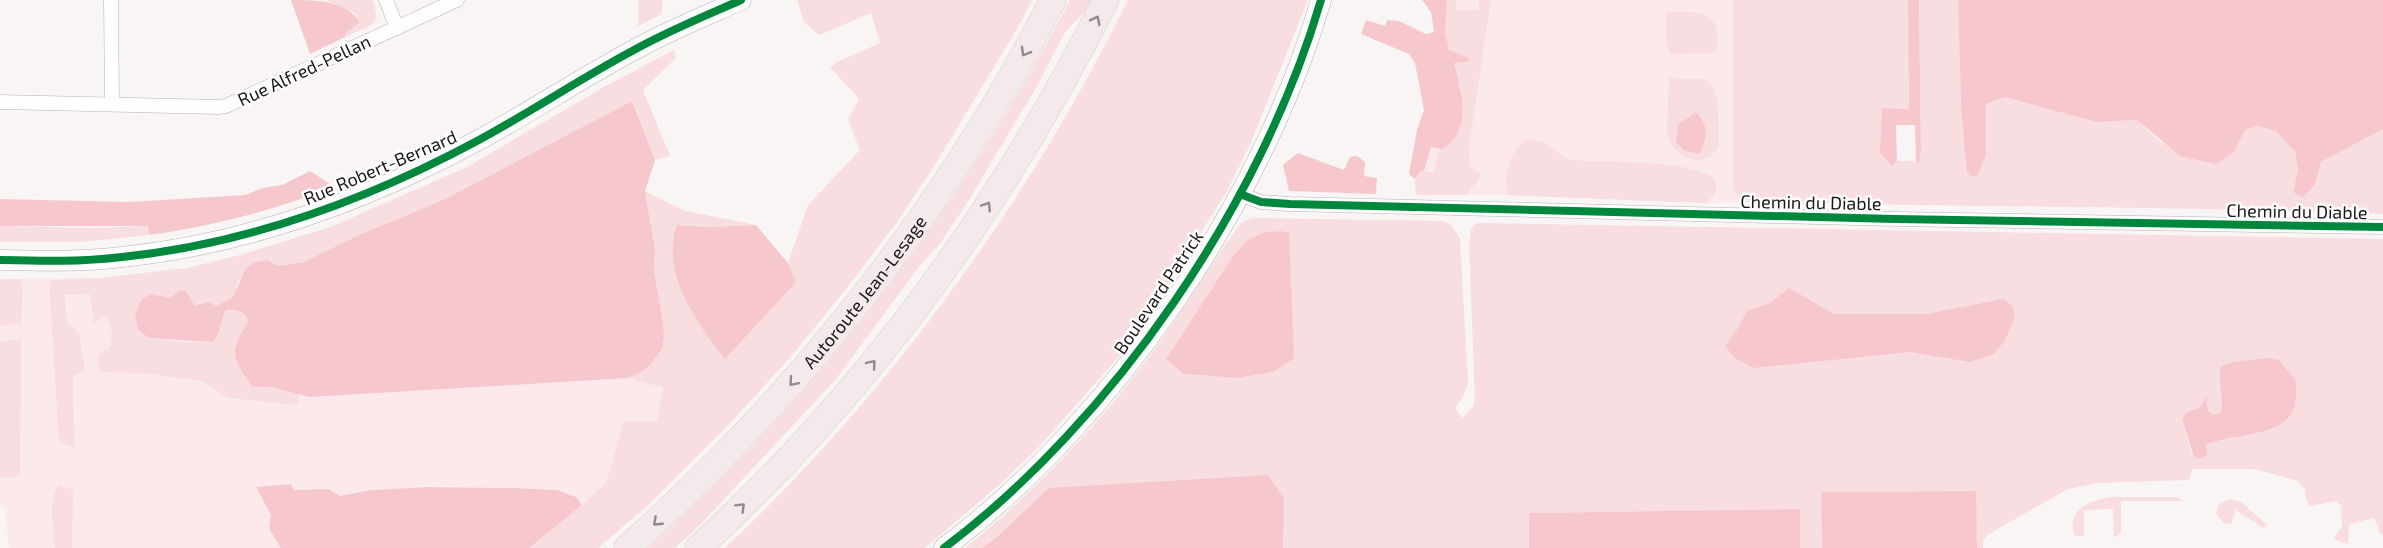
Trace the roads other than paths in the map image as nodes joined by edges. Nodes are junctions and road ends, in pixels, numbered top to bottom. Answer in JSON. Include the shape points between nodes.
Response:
{"nodes":[{"id":1,"x":111,"y":0,"type":"edge"},
{"id":2,"x":386,"y":0,"type":"edge"},
{"id":3,"x":457,"y":0,"type":"edge"},
{"id":4,"x":741,"y":0,"type":"edge"},
{"id":5,"x":1053,"y":0,"type":"edge"},
{"id":6,"x":1107,"y":0,"type":"edge"},
{"id":7,"x":1321,"y":0,"type":"edge"},
{"id":8,"x":397,"y":28,"type":"junction"},
{"id":9,"x":0,"y":102,"type":"edge"},
{"id":10,"x":112,"y":104,"type":"junction"},
{"id":11,"x":1240,"y":194,"type":"junction"},
{"id":12,"x":2383,"y":227,"type":"edge"},
{"id":13,"x":0,"y":260,"type":"edge"},
{"id":14,"x":627,"y":548,"type":"edge"},
{"id":15,"x":698,"y":548,"type":"edge"},
{"id":16,"x":944,"y":548,"type":"edge"}],
"edges":[{"from":1,"to":10,"type":"street"},
{"from":2,"to":8,"type":"street"},
{"from":3,"to":8,"type":"street","name":"Rue Alfred-Pellan"},
{"from":4,"to":13,"type":"street","name":"Rue Robert-Bernard","via":[[635,49],[470,144],[318,212],[231,238],[171,250],[82,260]]},
{"from":5,"to":14,"type":"highway","name":"Autoroute Jean-Lesage","one_way":true,"via":[[965,153],[870,290],[747,434]]},
{"from":15,"to":6,"type":"highway","one_way":true,"via":[[828,415],[925,296],[1007,175]]},
{"from":7,"to":11,"type":"street","name":"Boulevard Patrick","via":[[1281,107]]},
{"from":8,"to":10,"type":"street","name":"Rue Alfred-Pellan","via":[[226,106]]},
{"from":9,"to":10,"type":"street","name":"Rue Alfred-Pellan"},
{"from":11,"to":12,"type":"street","name":"Chemin du Diable","via":[[1290,204]]},
{"from":11,"to":16,"type":"street","name":"Boulevard Patrick","via":[[1169,308],[1095,405],[1014,490]]}]}
